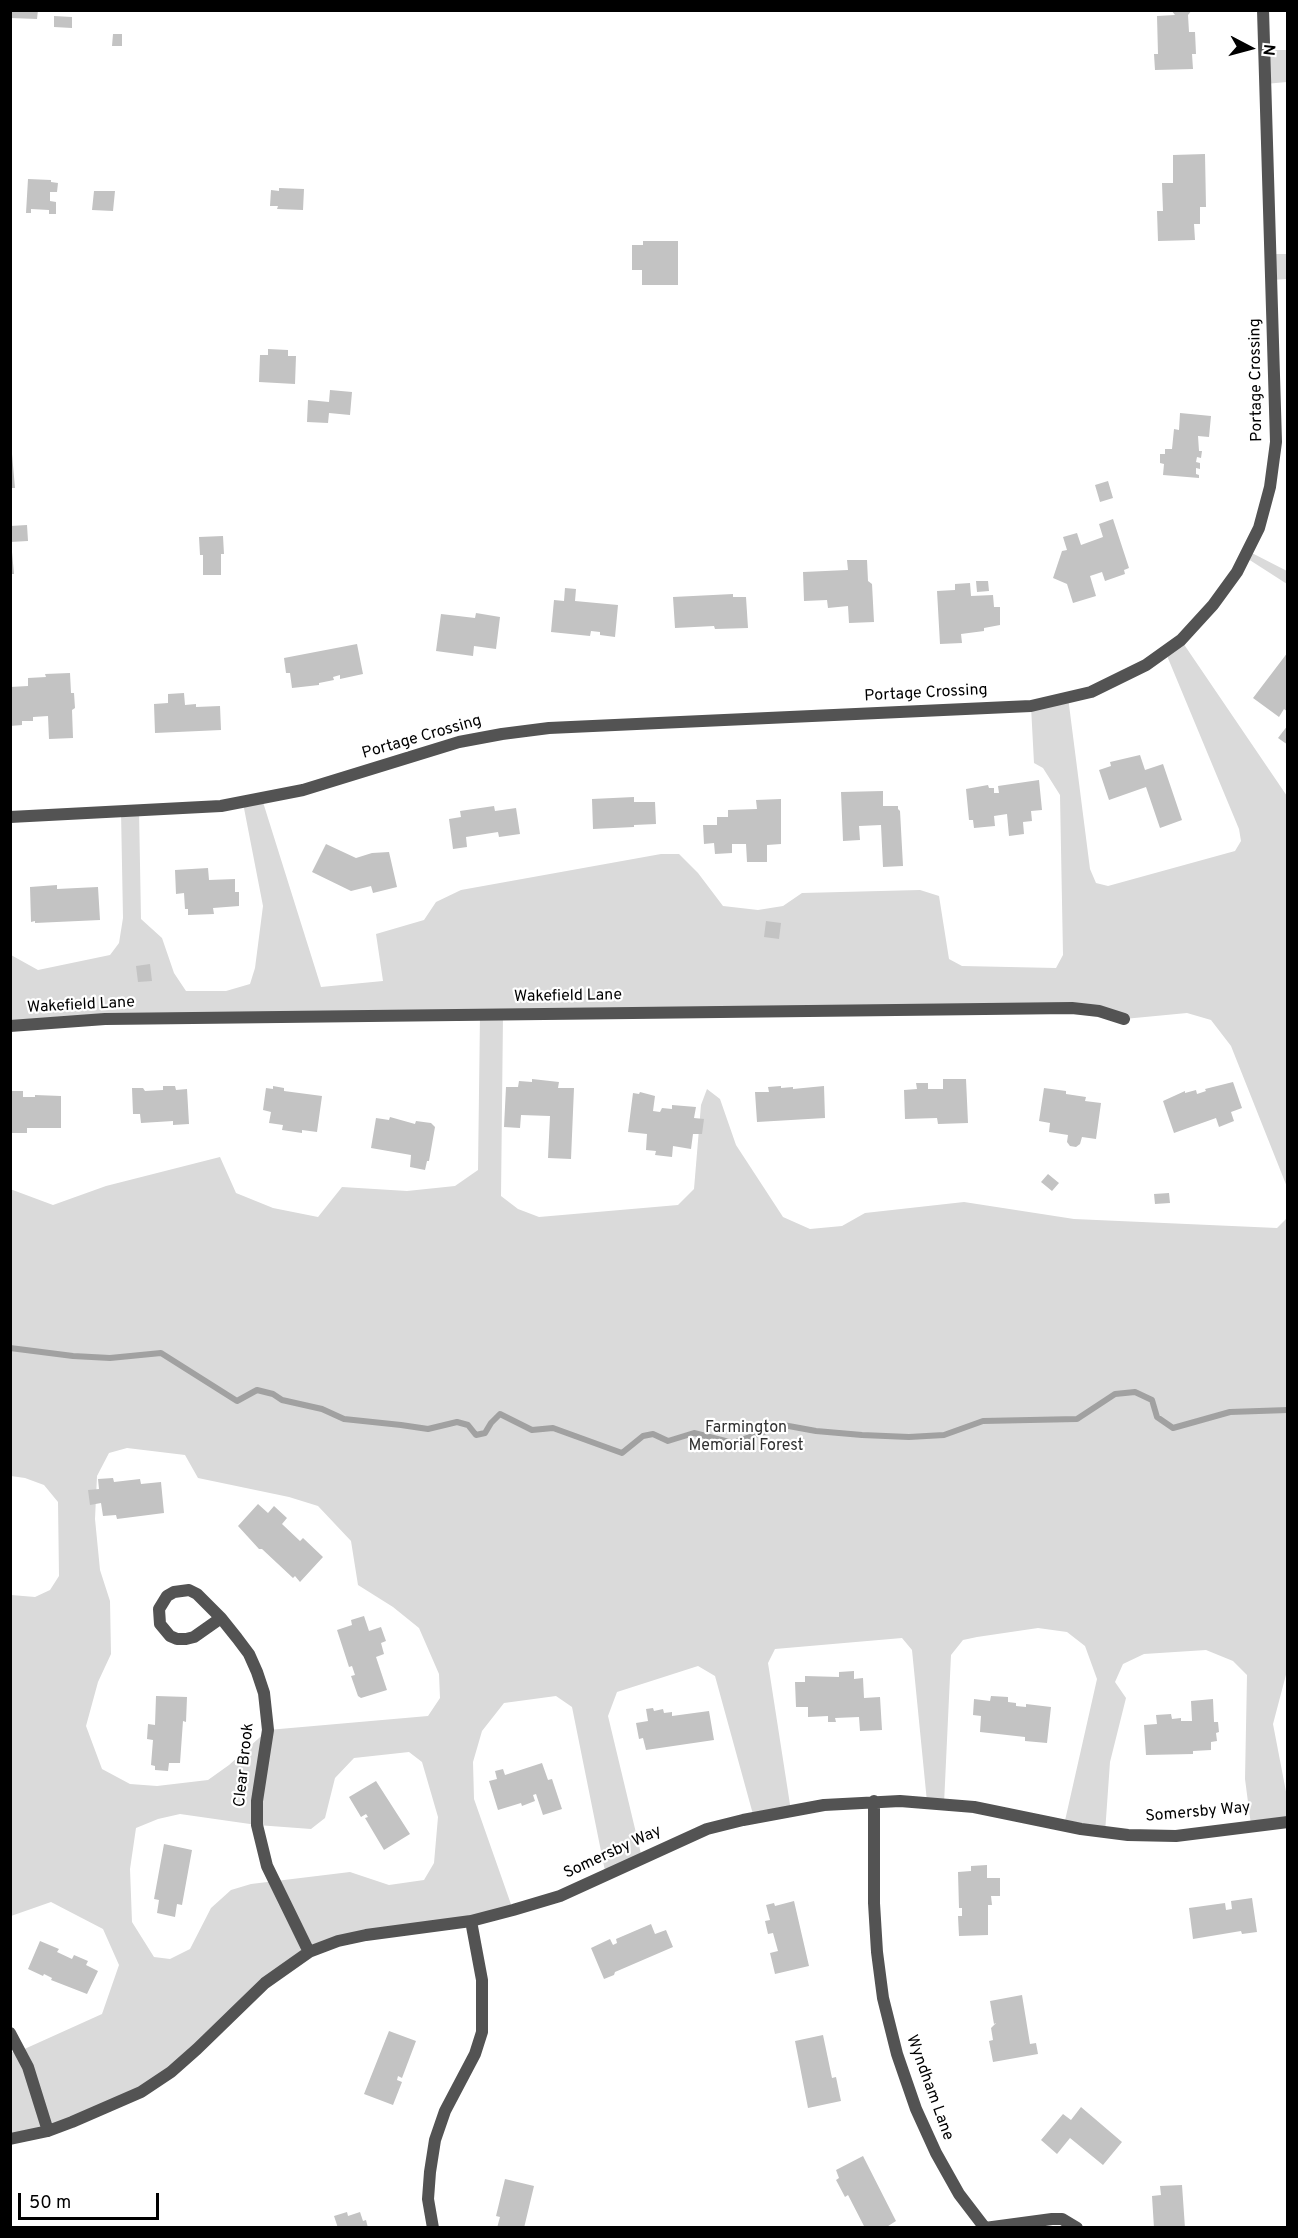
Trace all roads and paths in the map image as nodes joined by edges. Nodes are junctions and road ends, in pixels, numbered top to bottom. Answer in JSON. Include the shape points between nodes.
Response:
{"nodes":[{"id":1,"x":1263,"y":10,"type":"edge"},
{"id":2,"x":10,"y":817,"type":"edge"},
{"id":3,"x":1124,"y":1019,"type":"dead end"},
{"id":4,"x":10,"y":1026,"type":"edge"},
{"id":5,"x":221,"y":1618,"type":"junction"},
{"id":6,"x":874,"y":1802,"type":"junction"},
{"id":7,"x":1287,"y":1822,"type":"edge"},
{"id":8,"x":471,"y":1921,"type":"junction"},
{"id":9,"x":309,"y":1952,"type":"junction"},
{"id":10,"x":10,"y":2033,"type":"edge"},
{"id":11,"x":48,"y":2130,"type":"junction"},
{"id":12,"x":10,"y":2139,"type":"edge"},
{"id":13,"x":433,"y":2228,"type":"edge"},
{"id":14,"x":985,"y":2228,"type":"edge"},
{"id":15,"x":1077,"y":2228,"type":"edge"}],
"edges":[{"from":1,"to":2,"type":"street","name":"Portage Crossing","via":[[1276,442],[1270,487],[1259,528],[1237,572],[1181,640],[1146,665],[1091,692],[1031,706],[549,728],[459,742],[303,790],[232,804]]},
{"from":3,"to":4,"type":"street","name":"Wakefield Lane","via":[[1072,1008],[105,1019]]},
{"from":5,"to":5,"type":"street","name":"Clear Brook","via":[[189,1590],[167,1596],[159,1609],[160,1624],[177,1639],[194,1637]]},
{"from":5,"to":9,"type":"street","name":"Clear Brook","via":[[249,1654],[264,1693],[268,1730],[257,1825],[267,1866]]},
{"from":6,"to":7,"type":"street","name":"Somersby Way","via":[[974,1807],[1128,1835],[1176,1836]]},
{"from":6,"to":8,"type":"street","name":"Somersby Way","via":[[798,1809],[707,1829],[560,1896]]},
{"from":6,"to":14,"type":"street","name":"Wyndham Lane","via":[[877,1952],[897,2054],[936,2153],[959,2194]]},
{"from":8,"to":9,"type":"street","name":"Somersby Way","via":[[366,1935]]},
{"from":8,"to":13,"type":"street","via":[[482,1980],[482,2032],[435,2140],[428,2199]]},
{"from":9,"to":11,"type":"street","name":"Somersby Way","via":[[265,1983],[171,2072],[141,2092]]},
{"from":10,"to":11,"type":"street","via":[[28,2067]]},
{"from":11,"to":12,"type":"street","name":"Somersby Way"},
{"from":14,"to":15,"type":"street","name":"Wyndham Lane","via":[[1062,2219]]}]}
